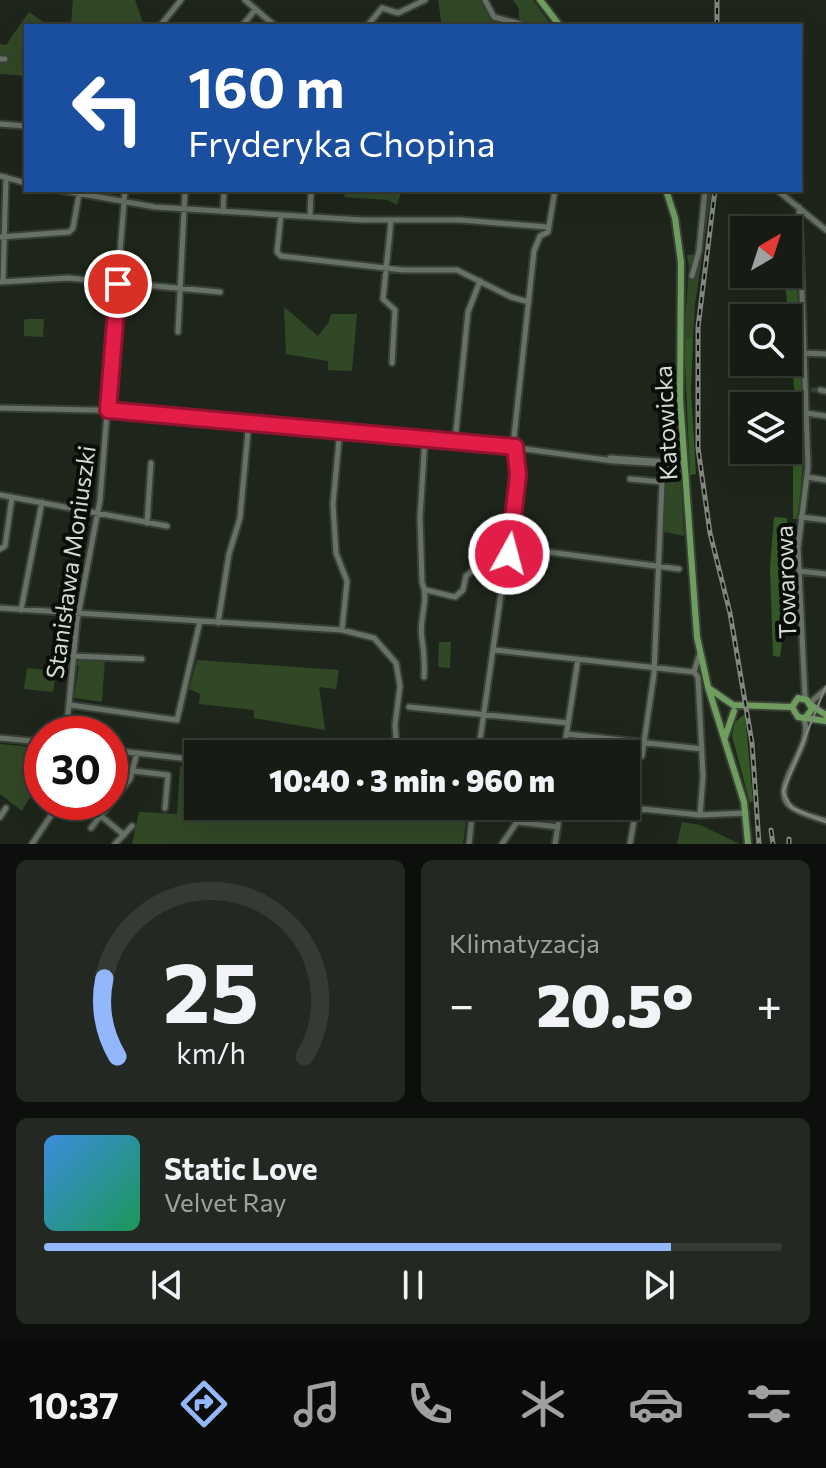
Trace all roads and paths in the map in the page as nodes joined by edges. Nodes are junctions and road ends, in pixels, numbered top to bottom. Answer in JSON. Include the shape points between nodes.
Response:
{"nodes":[{"id":1,"x":181,"y":0,"type":"edge"},
{"id":2,"x":245,"y":0,"type":"edge"},
{"id":3,"x":425,"y":0,"type":"edge"},
{"id":4,"x":485,"y":0,"type":"edge"},
{"id":5,"x":540,"y":0,"type":"edge"},
{"id":6,"x":255,"y":10,"type":"junction"},
{"id":7,"x":162,"y":24,"type":"edge"},
{"id":8,"x":244,"y":24,"type":"edge"},
{"id":9,"x":272,"y":24,"type":"edge"},
{"id":10,"x":369,"y":24,"type":"edge"},
{"id":11,"x":520,"y":24,"type":"edge"},
{"id":12,"x":558,"y":24,"type":"edge"},
{"id":13,"x":0,"y":124,"type":"edge"},
{"id":14,"x":24,"y":126,"type":"edge"},
{"id":15,"x":3,"y":177,"type":"edge"},
{"id":16,"x":24,"y":182,"type":"edge"},
{"id":17,"x":70,"y":192,"type":"edge"},
{"id":18,"x":125,"y":192,"type":"edge"},
{"id":19,"x":185,"y":192,"type":"edge"},
{"id":20,"x":224,"y":192,"type":"edge"},
{"id":21,"x":311,"y":192,"type":"edge"},
{"id":22,"x":555,"y":192,"type":"edge"},
{"id":23,"x":667,"y":192,"type":"edge"},
{"id":24,"x":705,"y":192,"type":"edge"},
{"id":25,"x":780,"y":192,"type":"edge"},
{"id":26,"x":79,"y":194,"type":"junction"},
{"id":27,"x":1,"y":199,"type":"edge"},
{"id":28,"x":124,"y":203,"type":"junction"},
{"id":29,"x":799,"y":207,"type":"junction"},
{"id":30,"x":184,"y":210,"type":"junction"},
{"id":31,"x":223,"y":212,"type":"junction"},
{"id":32,"x":281,"y":215,"type":"junction"},
{"id":33,"x":799,"y":216,"type":"edge"},
{"id":34,"x":310,"y":217,"type":"junction"},
{"id":35,"x":814,"y":218,"type":"junction"},
{"id":36,"x":391,"y":221,"type":"junction"},
{"id":37,"x":802,"y":224,"type":"edge"},
{"id":38,"x":538,"y":227,"type":"junction"},
{"id":39,"x":547,"y":227,"type":"junction"},
{"id":40,"x":826,"y":230,"type":"edge"},
{"id":41,"x":540,"y":236,"type":"junction"},
{"id":42,"x":2,"y":237,"type":"edge"},
{"id":43,"x":385,"y":267,"type":"junction"},
{"id":44,"x":692,"y":276,"type":"dead end"},
{"id":45,"x":480,"y":281,"type":"junction"},
{"id":46,"x":2,"y":282,"type":"edge"},
{"id":47,"x":118,"y":284,"type":"junction"},
{"id":48,"x":180,"y":288,"type":"junction"},
{"id":49,"x":800,"y":288,"type":"edge"},
{"id":50,"x":220,"y":292,"type":"dead end"},
{"id":51,"x":529,"y":302,"type":"junction"},
{"id":52,"x":178,"y":332,"type":"dead end"},
{"id":53,"x":803,"y":353,"type":"junction"},
{"id":54,"x":826,"y":354,"type":"edge"},
{"id":55,"x":392,"y":363,"type":"dead end"},
{"id":56,"x":0,"y":408,"type":"edge"},
{"id":57,"x":108,"y":410,"type":"junction"},
{"id":58,"x":806,"y":413,"type":"junction"},
{"id":59,"x":826,"y":416,"type":"edge"},
{"id":60,"x":249,"y":421,"type":"junction"},
{"id":61,"x":340,"y":429,"type":"junction"},
{"id":62,"x":425,"y":438,"type":"junction"},
{"id":63,"x":455,"y":441,"type":"junction"},
{"id":64,"x":515,"y":447,"type":"junction"},
{"id":65,"x":683,"y":447,"type":"junction"},
{"id":66,"x":625,"y":457,"type":"junction"},
{"id":67,"x":643,"y":458,"type":"junction"},
{"id":68,"x":601,"y":459,"type":"junction"},
{"id":69,"x":633,"y":462,"type":"junction"},
{"id":70,"x":151,"y":463,"type":"dead end"},
{"id":71,"x":673,"y":463,"type":"junction"},
{"id":72,"x":684,"y":464,"type":"junction"},
{"id":73,"x":807,"y":477,"type":"junction"},
{"id":74,"x":630,"y":479,"type":"dead end"},
{"id":75,"x":685,"y":479,"type":"junction"},
{"id":76,"x":826,"y":480,"type":"edge"},
{"id":77,"x":0,"y":495,"type":"edge"},
{"id":78,"x":12,"y":497,"type":"junction"},
{"id":79,"x":42,"y":502,"type":"junction"},
{"id":80,"x":98,"y":514,"type":"junction"},
{"id":81,"x":801,"y":517,"type":"junction"},
{"id":82,"x":826,"y":520,"type":"edge"},
{"id":83,"x":147,"y":523,"type":"junction"},
{"id":84,"x":167,"y":526,"type":"dead end"},
{"id":85,"x":510,"y":547,"type":"junction"},
{"id":86,"x":0,"y":549,"type":"edge"},
{"id":87,"x":657,"y":566,"type":"junction"},
{"id":88,"x":679,"y":569,"type":"dead end"},
{"id":89,"x":799,"y":571,"type":"junction"},
{"id":90,"x":826,"y":574,"type":"edge"},
{"id":91,"x":506,"y":577,"type":"junction"},
{"id":92,"x":426,"y":590,"type":"junction"},
{"id":93,"x":0,"y":608,"type":"edge"},
{"id":94,"x":21,"y":610,"type":"junction"},
{"id":95,"x":79,"y":612,"type":"junction"},
{"id":96,"x":200,"y":621,"type":"junction"},
{"id":97,"x":218,"y":623,"type":"junction"},
{"id":98,"x":342,"y":630,"type":"junction"},
{"id":99,"x":495,"y":650,"type":"junction"},
{"id":100,"x":73,"y":656,"type":"junction"},
{"id":101,"x":699,"y":656,"type":"junction"},
{"id":102,"x":142,"y":659,"type":"dead end"},
{"id":103,"x":578,"y":659,"type":"junction"},
{"id":104,"x":654,"y":668,"type":"junction"},
{"id":105,"x":694,"y":672,"type":"junction"},
{"id":106,"x":424,"y":677,"type":"dead end"},
{"id":107,"x":708,"y":687,"type":"junction"},
{"id":108,"x":826,"y":689,"type":"edge"},
{"id":109,"x":809,"y":702,"type":"junction"},
{"id":110,"x":70,"y":705,"type":"junction"},
{"id":111,"x":409,"y":707,"type":"dead end"},
{"id":112,"x":792,"y":707,"type":"junction"},
{"id":113,"x":733,"y":708,"type":"junction"},
{"id":114,"x":715,"y":710,"type":"junction"},
{"id":115,"x":484,"y":715,"type":"junction"},
{"id":116,"x":68,"y":716,"type":"edge"},
{"id":117,"x":804,"y":717,"type":"junction"},
{"id":118,"x":826,"y":718,"type":"edge"},
{"id":119,"x":568,"y":723,"type":"junction"},
{"id":120,"x":567,"y":734,"type":"junction"},
{"id":121,"x":0,"y":738,"type":"edge"},
{"id":122,"x":24,"y":740,"type":"edge"},
{"id":123,"x":396,"y":740,"type":"edge"},
{"id":124,"x":480,"y":740,"type":"edge"},
{"id":125,"x":566,"y":740,"type":"edge"},
{"id":126,"x":724,"y":741,"type":"junction"},
{"id":127,"x":645,"y":743,"type":"junction"},
{"id":128,"x":702,"y":749,"type":"junction"},
{"id":129,"x":128,"y":752,"type":"edge"},
{"id":130,"x":137,"y":753,"type":"junction"},
{"id":131,"x":642,"y":756,"type":"dead end"},
{"id":132,"x":184,"y":758,"type":"edge"},
{"id":133,"x":134,"y":771,"type":"junction"},
{"id":134,"x":128,"y":779,"type":"edge"},
{"id":135,"x":6,"y":808,"type":"dead end"},
{"id":136,"x":165,"y":808,"type":"dead end"},
{"id":137,"x":640,"y":809,"type":"edge"},
{"id":138,"x":746,"y":813,"type":"junction"},
{"id":139,"x":700,"y":815,"type":"junction"},
{"id":140,"x":0,"y":817,"type":"edge"},
{"id":141,"x":48,"y":820,"type":"edge"},
{"id":142,"x":98,"y":820,"type":"edge"},
{"id":143,"x":106,"y":820,"type":"edge"},
{"id":144,"x":472,"y":820,"type":"edge"},
{"id":145,"x":559,"y":820,"type":"edge"},
{"id":146,"x":634,"y":820,"type":"edge"},
{"id":147,"x":826,"y":821,"type":"edge"},
{"id":148,"x":132,"y":826,"type":"dead end"},
{"id":149,"x":558,"y":827,"type":"junction"},
{"id":150,"x":91,"y":828,"type":"dead end"},
{"id":151,"x":124,"y":835,"type":"junction"},
{"id":152,"x":32,"y":844,"type":"edge"},
{"id":153,"x":115,"y":844,"type":"edge"},
{"id":154,"x":469,"y":844,"type":"edge"},
{"id":155,"x":502,"y":844,"type":"edge"},
{"id":156,"x":555,"y":844,"type":"edge"},
{"id":157,"x":630,"y":844,"type":"edge"},
{"id":158,"x":748,"y":844,"type":"edge"}],
"edges":[{"from":1,"to":7,"type":"street"},
{"from":2,"to":6,"type":"street"},
{"from":3,"to":10,"type":"street","via":[[398,13],[382,8]]},
{"from":4,"to":11,"type":"street","via":[[494,17]]},
{"from":5,"to":12,"type":"main road"},
{"from":6,"to":8,"type":"street"},
{"from":6,"to":9,"type":"street"},
{"from":13,"to":14,"type":"street"},
{"from":15,"to":16,"type":"street"},
{"from":15,"to":27,"type":"street"},
{"from":17,"to":26,"type":"street"},
{"from":18,"to":28,"type":"street","name":"Stanisława Moniuszki"},
{"from":19,"to":30,"type":"street"},
{"from":20,"to":31,"type":"street"},
{"from":21,"to":34,"type":"street"},
{"from":22,"to":39,"type":"street"},
{"from":23,"to":65,"type":"main road","name":"Katowicka","via":[[681,262]]},
{"from":24,"to":44,"type":"street"},
{"from":25,"to":29,"type":"street"},
{"from":26,"to":28,"type":"street"},
{"from":26,"to":42,"type":"street","via":[[73,228],[65,233]]},
{"from":27,"to":42,"type":"street"},
{"from":28,"to":30,"type":"street"},
{"from":28,"to":47,"type":"street","name":"Stanisława Moniuszki"},
{"from":29,"to":33,"type":"street","name":"Towarowa"},
{"from":29,"to":35,"type":"street"},
{"from":30,"to":31,"type":"street"},
{"from":30,"to":48,"type":"street"},
{"from":31,"to":32,"type":"street"},
{"from":32,"to":34,"type":"street"},
{"from":32,"to":43,"type":"street","via":[[281,256]]},
{"from":34,"to":36,"type":"street"},
{"from":35,"to":37,"type":"street"},
{"from":35,"to":40,"type":"street"},
{"from":36,"to":38,"type":"street"},
{"from":36,"to":43,"type":"street"},
{"from":38,"to":39,"type":"street"},
{"from":38,"to":41,"type":"street"},
{"from":39,"to":41,"type":"street","via":[[547,234]]},
{"from":41,"to":51,"type":"street"},
{"from":42,"to":46,"type":"street"},
{"from":43,"to":45,"type":"street","via":[[457,270]]},
{"from":43,"to":55,"type":"street","via":[[383,299],[395,310],[397,321]]},
{"from":45,"to":51,"type":"street"},
{"from":45,"to":63,"type":"street","via":[[468,312]]},
{"from":46,"to":47,"type":"street","via":[[59,277]]},
{"from":47,"to":48,"type":"street"},
{"from":47,"to":57,"type":"street","name":"Stanisława Moniuszki"},
{"from":48,"to":50,"type":"street"},
{"from":48,"to":52,"type":"street"},
{"from":49,"to":53,"type":"street","name":"Towarowa"},
{"from":51,"to":64,"type":"street"},
{"from":53,"to":54,"type":"street"},
{"from":53,"to":58,"type":"street","name":"Towarowa"},
{"from":56,"to":57,"type":"street"},
{"from":57,"to":60,"type":"street"},
{"from":57,"to":80,"type":"street","name":"Stanisława Moniuszki"},
{"from":58,"to":59,"type":"street"},
{"from":58,"to":73,"type":"street","name":"Towarowa"},
{"from":60,"to":61,"type":"street"},
{"from":60,"to":97,"type":"street","via":[[241,514]]},
{"from":61,"to":62,"type":"street"},
{"from":61,"to":98,"type":"street","via":[[333,504],[336,553],[347,581]]},
{"from":62,"to":63,"type":"street"},
{"from":62,"to":92,"type":"street","via":[[420,517]]},
{"from":63,"to":64,"type":"street"},
{"from":64,"to":68,"type":"street"},
{"from":64,"to":85,"type":"street","via":[[518,475]]},
{"from":65,"to":71,"type":"street"},
{"from":65,"to":72,"type":"main road","name":"Katowicka"},
{"from":66,"to":67,"type":"street"},
{"from":66,"to":68,"type":"street"},
{"from":66,"to":69,"type":"street"},
{"from":67,"to":69,"type":"street"},
{"from":67,"to":71,"type":"street"},
{"from":68,"to":69,"type":"street"},
{"from":69,"to":71,"type":"street"},
{"from":70,"to":83,"type":"street"},
{"from":71,"to":72,"type":"street"},
{"from":71,"to":75,"type":"street"},
{"from":72,"to":75,"type":"main road","name":"Katowicka"},
{"from":73,"to":76,"type":"street"},
{"from":73,"to":81,"type":"street","name":"Towarowa"},
{"from":74,"to":87,"type":"street","via":[[662,482]]},
{"from":75,"to":101,"type":"main road","name":"Katowicka"},
{"from":77,"to":78,"type":"street"},
{"from":78,"to":79,"type":"street"},
{"from":78,"to":86,"type":"street","via":[[5,546]]},
{"from":79,"to":80,"type":"street"},
{"from":79,"to":94,"type":"street"},
{"from":80,"to":83,"type":"street"},
{"from":80,"to":95,"type":"street","name":"Stanisława Moniuszki"},
{"from":81,"to":82,"type":"street"},
{"from":81,"to":89,"type":"street","name":"Towarowa"},
{"from":83,"to":84,"type":"street"},
{"from":85,"to":87,"type":"street"},
{"from":85,"to":91,"type":"street"},
{"from":87,"to":88,"type":"street"},
{"from":87,"to":104,"type":"street"},
{"from":89,"to":90,"type":"street"},
{"from":89,"to":109,"type":"street","name":"Towarowa"},
{"from":91,"to":92,"type":"street","via":[[472,571],[455,597]]},
{"from":91,"to":99,"type":"street"},
{"from":92,"to":106,"type":"street"},
{"from":93,"to":94,"type":"street"},
{"from":94,"to":95,"type":"street"},
{"from":95,"to":96,"type":"street"},
{"from":95,"to":100,"type":"street","name":"Stanisława Moniuszki"},
{"from":96,"to":97,"type":"street"},
{"from":96,"to":110,"type":"street","via":[[177,720]]},
{"from":97,"to":98,"type":"street"},
{"from":98,"to":123,"type":"street","via":[[374,638],[396,663]]},
{"from":99,"to":103,"type":"street"},
{"from":99,"to":115,"type":"street"},
{"from":100,"to":102,"type":"street"},
{"from":100,"to":110,"type":"street","name":"Stanisława Moniuszki"},
{"from":101,"to":105,"type":"street","name":"Katowicka"},
{"from":101,"to":107,"type":"main road","name":"Katowicka"},
{"from":103,"to":104,"type":"street"},
{"from":103,"to":119,"type":"street"},
{"from":104,"to":105,"type":"street"},
{"from":104,"to":127,"type":"street"},
{"from":105,"to":128,"type":"street","name":"Katowicka"},
{"from":107,"to":113,"type":"main road"},
{"from":107,"to":114,"type":"main road","name":"Katowicka"},
{"from":108,"to":109,"type":"street"},
{"from":109,"to":112,"type":"main road","via":[[796,699]]},
{"from":109,"to":117,"type":"main road"},
{"from":109,"to":118,"type":"main road"},
{"from":110,"to":116,"type":"street","name":"Stanisława Moniuszki"},
{"from":111,"to":115,"type":"street"},
{"from":112,"to":113,"type":"main road"},
{"from":112,"to":117,"type":"main road","via":[[795,716]]},
{"from":113,"to":114,"type":"main road"},
{"from":113,"to":126,"type":"main road"},
{"from":114,"to":126,"type":"main road","name":"Katowicka"},
{"from":115,"to":119,"type":"street"},
{"from":115,"to":124,"type":"street"},
{"from":117,"to":118,"type":"main road"},
{"from":117,"to":147,"type":"street","via":[[807,732],[784,797],[791,807]]},
{"from":119,"to":120,"type":"street"},
{"from":120,"to":125,"type":"street"},
{"from":120,"to":127,"type":"street"},
{"from":121,"to":122,"type":"street"},
{"from":126,"to":138,"type":"main road","name":"Katowicka"},
{"from":127,"to":128,"type":"street"},
{"from":127,"to":131,"type":"street"},
{"from":128,"to":139,"type":"street","name":"Katowicka"},
{"from":129,"to":130,"type":"street"},
{"from":130,"to":132,"type":"street"},
{"from":130,"to":133,"type":"street"},
{"from":133,"to":134,"type":"street"},
{"from":133,"to":136,"type":"street","via":[[168,775]]},
{"from":135,"to":140,"type":"street"},
{"from":137,"to":139,"type":"street"},
{"from":138,"to":139,"type":"street"},
{"from":138,"to":158,"type":"main road","name":"Katowicka"},
{"from":141,"to":152,"type":"street"},
{"from":142,"to":150,"type":"street"},
{"from":143,"to":151,"type":"street"},
{"from":144,"to":154,"type":"street"},
{"from":145,"to":149,"type":"street"},
{"from":146,"to":157,"type":"street"},
{"from":148,"to":151,"type":"street"},
{"from":149,"to":155,"type":"street","via":[[517,822]]},
{"from":149,"to":156,"type":"street"},
{"from":151,"to":153,"type":"street"}]}
